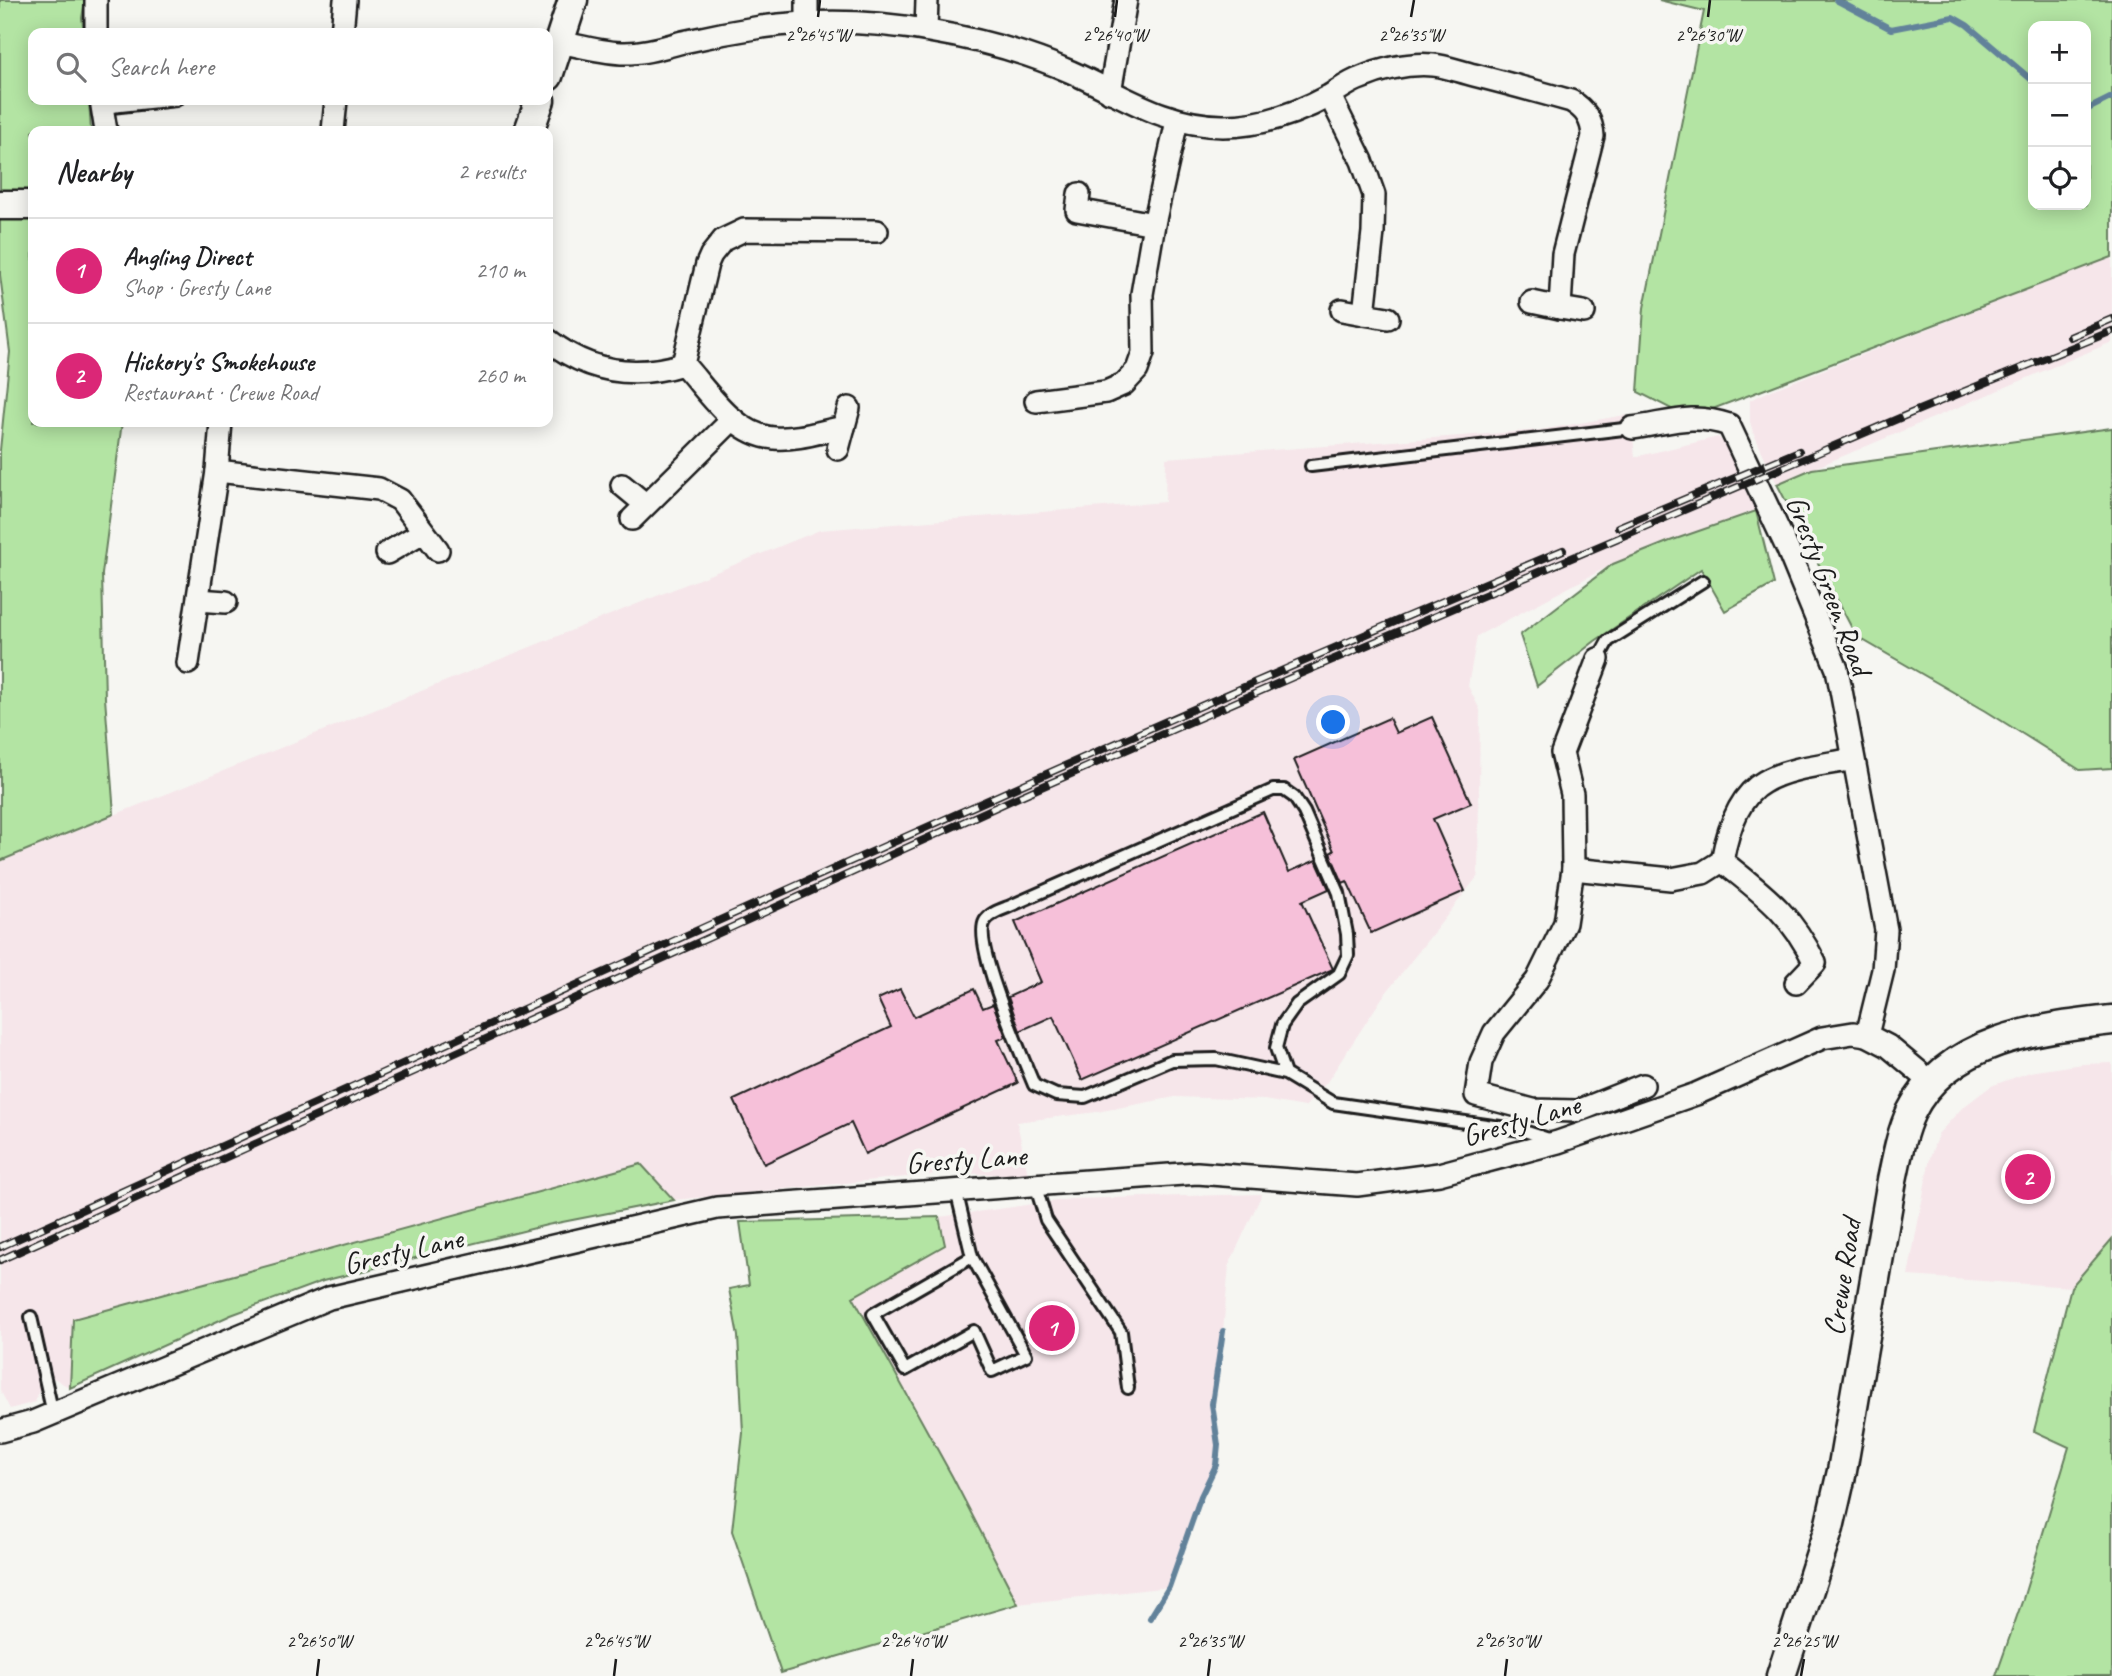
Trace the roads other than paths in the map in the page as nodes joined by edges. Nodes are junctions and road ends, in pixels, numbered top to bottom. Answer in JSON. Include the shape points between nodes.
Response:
{"nodes":[{"id":1,"x":96,"y":0,"type":"edge"},
{"id":2,"x":345,"y":0,"type":"edge"},
{"id":3,"x":573,"y":0,"type":"edge"},
{"id":4,"x":807,"y":0,"type":"edge"},
{"id":5,"x":927,"y":0,"type":"edge"},
{"id":6,"x":1126,"y":0,"type":"edge"},
{"id":7,"x":807,"y":23,"type":"junction"},
{"id":8,"x":96,"y":28,"type":"edge"},
{"id":9,"x":342,"y":28,"type":"edge"},
{"id":10,"x":926,"y":30,"type":"junction"},
{"id":11,"x":559,"y":42,"type":"junction"},
{"id":12,"x":553,"y":61,"type":"edge"},
{"id":13,"x":1110,"y":92,"type":"junction"},
{"id":14,"x":1330,"y":96,"type":"junction"},
{"id":15,"x":101,"y":105,"type":"edge"},
{"id":16,"x":336,"y":105,"type":"edge"},
{"id":17,"x":538,"y":105,"type":"edge"},
{"id":18,"x":1177,"y":121,"type":"junction"},
{"id":19,"x":105,"y":126,"type":"edge"},
{"id":20,"x":333,"y":126,"type":"edge"},
{"id":21,"x":531,"y":126,"type":"edge"},
{"id":22,"x":0,"y":205,"type":"edge"},
{"id":23,"x":28,"y":205,"type":"edge"},
{"id":24,"x":1077,"y":210,"type":"dead end"},
{"id":25,"x":1154,"y":224,"type":"junction"},
{"id":26,"x":877,"y":231,"type":"dead end"},
{"id":27,"x":1532,"y":302,"type":"dead end"},
{"id":28,"x":1560,"y":308,"type":"junction"},
{"id":29,"x":1342,"y":310,"type":"dead end"},
{"id":30,"x":1584,"y":312,"type":"dead end"},
{"id":31,"x":1364,"y":314,"type":"junction"},
{"id":32,"x":1388,"y":318,"type":"dead end"},
{"id":33,"x":553,"y":343,"type":"edge"},
{"id":34,"x":683,"y":364,"type":"junction"},
{"id":35,"x":1036,"y":401,"type":"dead end"},
{"id":36,"x":733,"y":419,"type":"junction"},
{"id":37,"x":220,"y":427,"type":"edge"},
{"id":38,"x":1632,"y":428,"type":"joint"},
{"id":39,"x":838,"y":449,"type":"dead end"},
{"id":40,"x":1311,"y":466,"type":"dead end"},
{"id":41,"x":217,"y":471,"type":"junction"},
{"id":42,"x":622,"y":485,"type":"dead end"},
{"id":43,"x":423,"y":532,"type":"junction"},
{"id":44,"x":438,"y":550,"type":"dead end"},
{"id":45,"x":387,"y":552,"type":"dead end"},
{"id":46,"x":1703,"y":581,"type":"dead end"},
{"id":47,"x":198,"y":600,"type":"junction"},
{"id":48,"x":226,"y":602,"type":"dead end"},
{"id":49,"x":1598,"y":659,"type":"joint"},
{"id":50,"x":188,"y":663,"type":"dead end"},
{"id":51,"x":1853,"y":759,"type":"junction"},
{"id":52,"x":1721,"y":861,"type":"junction"},
{"id":53,"x":1573,"y":869,"type":"junction"},
{"id":54,"x":1796,"y":983,"type":"dead end"},
{"id":55,"x":2112,"y":1020,"type":"edge"},
{"id":56,"x":1867,"y":1035,"type":"junction"},
{"id":57,"x":1285,"y":1074,"type":"junction"},
{"id":58,"x":1930,"y":1081,"type":"junction"},
{"id":59,"x":1643,"y":1085,"type":"dead end"},
{"id":60,"x":1558,"y":1142,"type":"junction"},
{"id":61,"x":1035,"y":1184,"type":"junction"},
{"id":62,"x":956,"y":1190,"type":"junction"},
{"id":63,"x":972,"y":1257,"type":"junction"},
{"id":64,"x":31,"y":1317,"type":"dead end"},
{"id":65,"x":1128,"y":1388,"type":"dead end"},
{"id":66,"x":53,"y":1414,"type":"junction"},
{"id":67,"x":0,"y":1431,"type":"edge"},
{"id":68,"x":1781,"y":1676,"type":"edge"}],
"edges":[{"from":1,"to":8,"type":"street"},
{"from":2,"to":9,"type":"street"},
{"from":3,"to":11,"type":"street"},
{"from":4,"to":7,"type":"street"},
{"from":5,"to":10,"type":"street"},
{"from":6,"to":13,"type":"street"},
{"from":7,"to":10,"type":"street"},
{"from":7,"to":11,"type":"street","via":[[722,33],[622,53]]},
{"from":10,"to":13,"type":"street","via":[[1036,58]]},
{"from":11,"to":12,"type":"street"},
{"from":13,"to":18,"type":"street"},
{"from":14,"to":18,"type":"street","via":[[1290,114],[1250,124]]},
{"from":14,"to":28,"type":"street","via":[[1374,73],[1435,65],[1578,106],[1590,119],[1594,136],[1563,254]]},
{"from":14,"to":31,"type":"street","via":[[1374,195]]},
{"from":15,"to":19,"type":"street"},
{"from":16,"to":20,"type":"street"},
{"from":17,"to":21,"type":"street"},
{"from":18,"to":25,"type":"street"},
{"from":22,"to":23,"type":"street"},
{"from":24,"to":25,"type":"street"},
{"from":25,"to":35,"type":"street","via":[[1142,293],[1143,353],[1137,370],[1124,384],[1106,392]]},
{"from":26,"to":34,"type":"street","via":[[744,230],[723,240],[708,264]]},
{"from":27,"to":28,"type":"street"},
{"from":28,"to":30,"type":"street"},
{"from":29,"to":31,"type":"street"},
{"from":31,"to":32,"type":"street"},
{"from":33,"to":34,"type":"street","via":[[580,361],[621,372]]},
{"from":34,"to":36,"type":"street"},
{"from":36,"to":39,"type":"street","via":[[752,432],[789,438],[846,417]]},
{"from":36,"to":42,"type":"street","via":[[638,512]]},
{"from":37,"to":41,"type":"street"},
{"from":38,"to":40,"type":"lane"},
{"from":38,"to":51,"type":"street","name":"Gresty Green Road","via":[[1689,418],[1729,425],[1837,669]]},
{"from":41,"to":43,"type":"street","via":[[379,489],[400,500]]},
{"from":41,"to":47,"type":"street"},
{"from":43,"to":44,"type":"street"},
{"from":43,"to":45,"type":"street"},
{"from":46,"to":49,"type":"lane","via":[[1608,641]]},
{"from":47,"to":48,"type":"street"},
{"from":47,"to":50,"type":"street"},
{"from":49,"to":53,"type":"street","via":[[1562,753],[1572,793]]},
{"from":51,"to":52,"type":"street","via":[[1763,782],[1740,806]]},
{"from":51,"to":56,"type":"street","name":"Gresty Green Road","via":[[1886,930],[1883,970]]},
{"from":52,"to":53,"type":"street","via":[[1703,873],[1671,879]]},
{"from":52,"to":54,"type":"street","via":[[1776,905],[1802,937],[1815,962]]},
{"from":53,"to":59,"type":"street","via":[[1565,923],[1538,980],[1494,1033],[1481,1062],[1476,1095],[1533,1110],[1577,1111]]},
{"from":55,"to":58,"type":"street","name":"Crewe Road","via":[[2003,1040],[1957,1061]]},
{"from":56,"to":58,"type":"street"},
{"from":56,"to":60,"type":"street","name":"Gresty Lane","via":[[1822,1038],[1696,1094]]},
{"from":57,"to":57,"type":"lane","via":[[1276,1048],[1282,1026],[1297,1004],[1339,974],[1348,955],[1339,893],[1304,812],[1284,790],[1273,790],[1020,901],[984,922],[982,934],[997,995],[1034,1085],[1056,1095],[1085,1097],[1172,1060],[1216,1059]]},
{"from":57,"to":60,"type":"lane","via":[[1333,1103],[1521,1130]]},
{"from":58,"to":68,"type":"street","name":"Crewe Road","via":[[1910,1113],[1898,1152],[1842,1471],[1829,1528]]},
{"from":60,"to":61,"type":"street","name":"Gresty Lane","via":[[1439,1174],[1357,1185],[1198,1173]]},
{"from":61,"to":62,"type":"street","name":"Gresty Lane"},
{"from":61,"to":65,"type":"lane","via":[[1046,1220],[1121,1332]]},
{"from":62,"to":63,"type":"lane"},
{"from":62,"to":66,"type":"street","name":"Gresty Lane","via":[[717,1208],[329,1298]]},
{"from":63,"to":63,"type":"lane","via":[[873,1314],[905,1370],[974,1331],[992,1371],[1026,1355]]},
{"from":64,"to":66,"type":"lane"},
{"from":66,"to":67,"type":"street","name":"Gresty Lane"}]}
